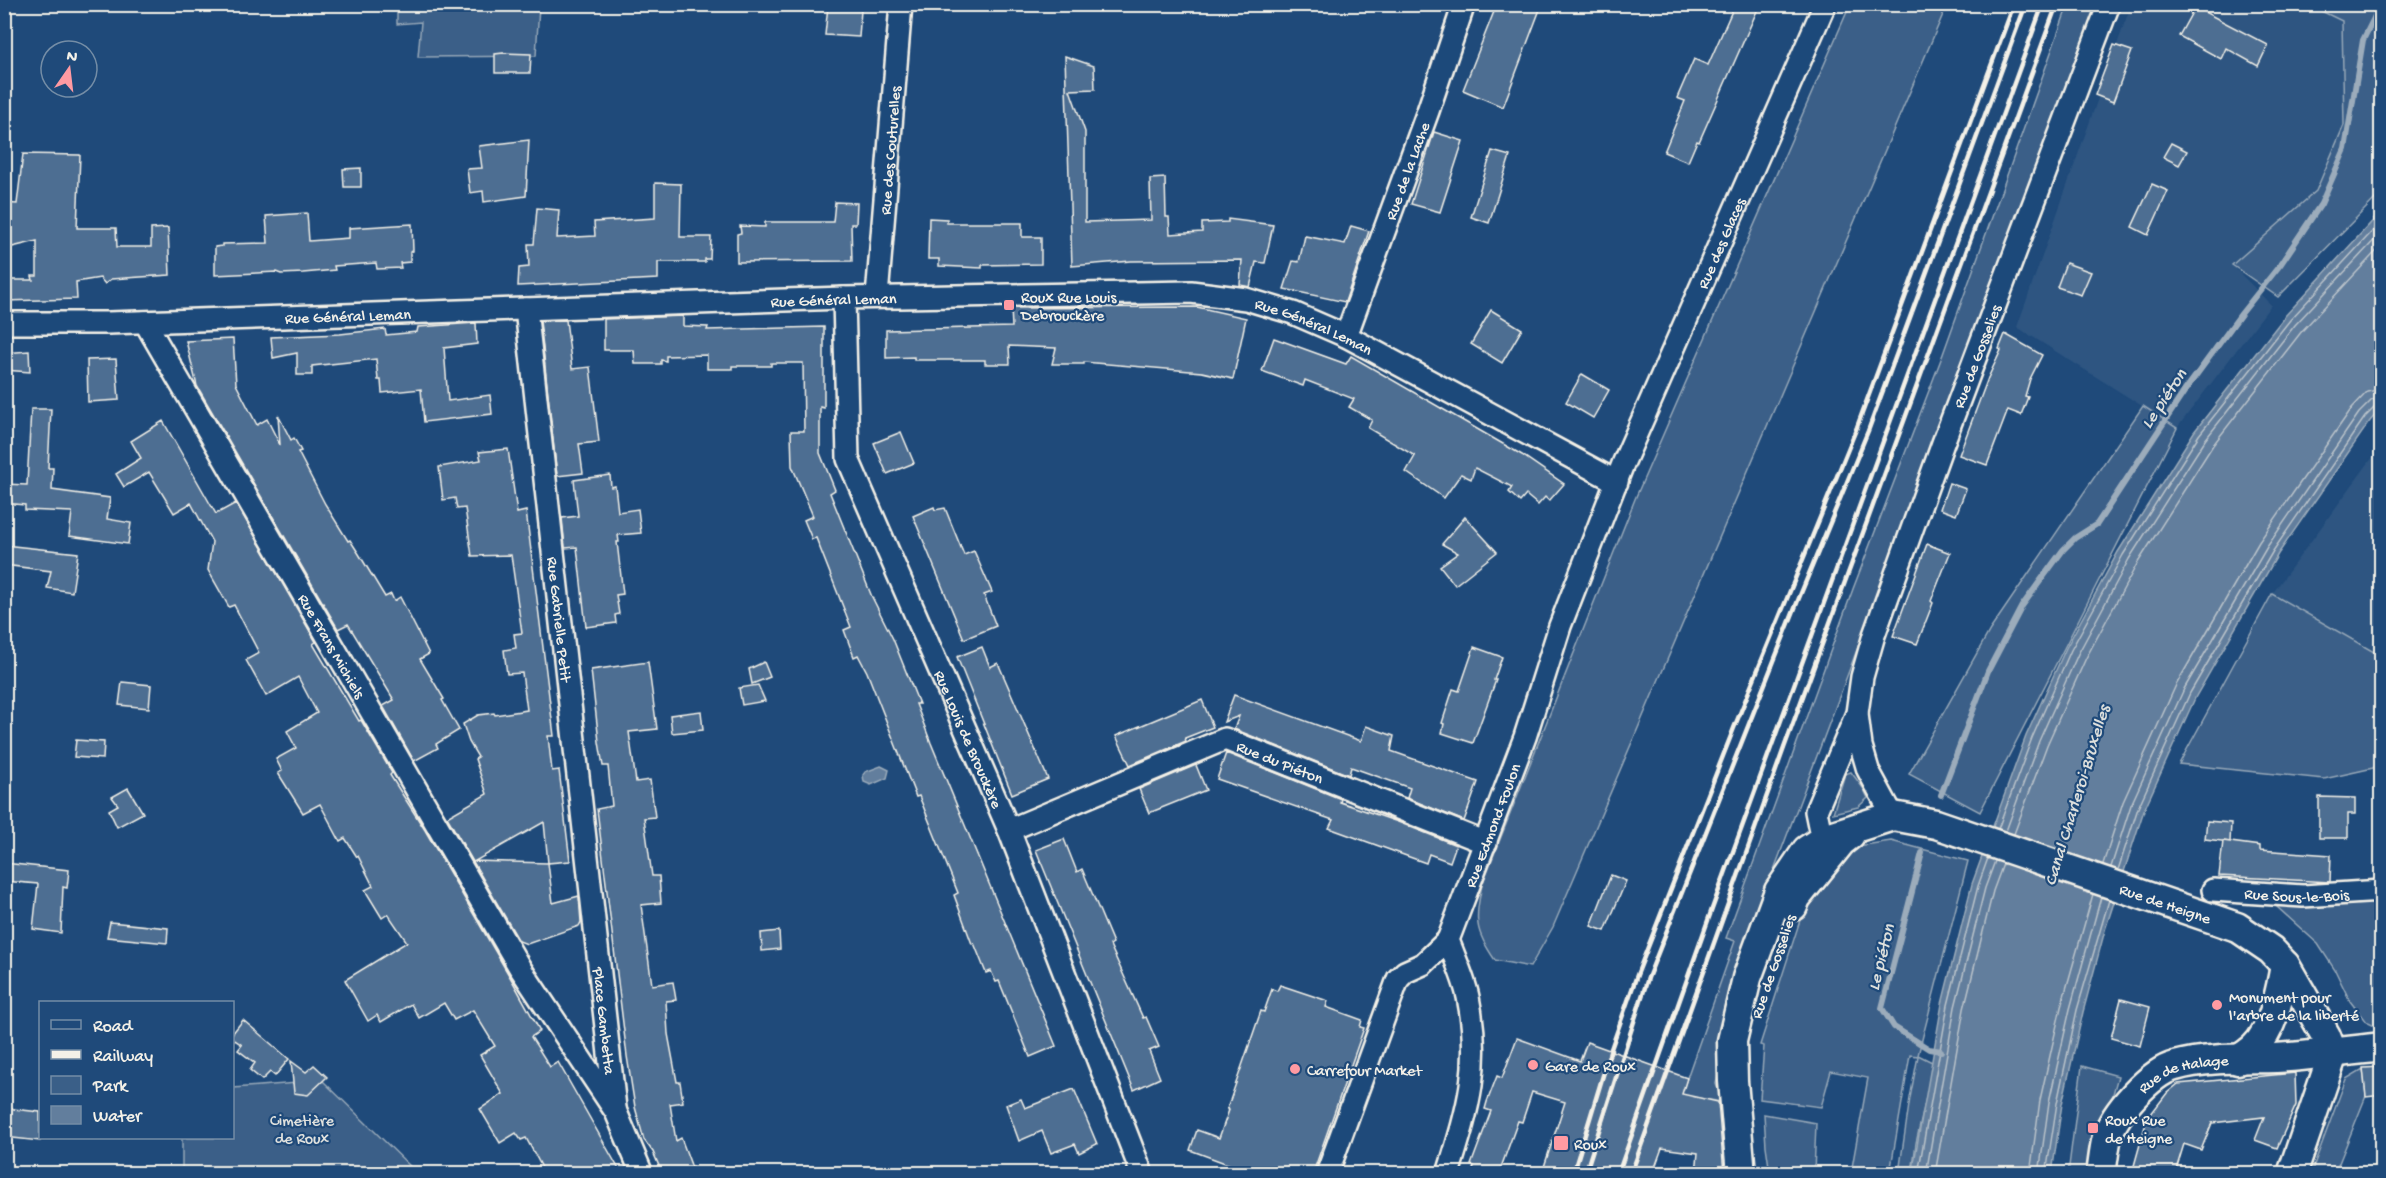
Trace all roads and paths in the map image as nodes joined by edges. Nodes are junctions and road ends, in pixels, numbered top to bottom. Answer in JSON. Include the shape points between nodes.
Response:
{"nodes":[{"id":1,"x":901,"y":4,"type":"edge"},
{"id":2,"x":1464,"y":4,"type":"edge"},
{"id":3,"x":1825,"y":4,"type":"edge"},
{"id":4,"x":2109,"y":4,"type":"edge"},
{"id":5,"x":878,"y":297,"type":"junction"},
{"id":6,"x":844,"y":298,"type":"junction"},
{"id":7,"x":526,"y":309,"type":"junction"},
{"id":8,"x":145,"y":322,"type":"junction"},
{"id":9,"x":4,"y":323,"type":"edge"},
{"id":10,"x":1346,"y":336,"type":"junction"},
{"id":11,"x":1617,"y":482,"type":"junction"},
{"id":12,"x":1857,"y":713,"type":"junction"},
{"id":13,"x":1880,"y":819,"type":"junction"},
{"id":14,"x":1009,"y":830,"type":"junction"},
{"id":15,"x":1825,"y":838,"type":"junction"},
{"id":16,"x":1486,"y":843,"type":"junction"},
{"id":17,"x":2213,"y":890,"type":"dead end"},
{"id":18,"x":2382,"y":891,"type":"edge"},
{"id":19,"x":596,"y":929,"type":"joint"},
{"id":20,"x":1448,"y":940,"type":"junction"},
{"id":21,"x":2285,"y":965,"type":"junction"},
{"id":22,"x":520,"y":969,"type":"joint"},
{"id":23,"x":2382,"y":1047,"type":"edge"},
{"id":24,"x":2333,"y":1054,"type":"junction"},
{"id":25,"x":2238,"y":1060,"type":"junction"},
{"id":26,"x":616,"y":1112,"type":"junction"},
{"id":27,"x":642,"y":1173,"type":"edge"},
{"id":28,"x":1142,"y":1173,"type":"edge"},
{"id":29,"x":1327,"y":1173,"type":"edge"},
{"id":30,"x":1448,"y":1173,"type":"edge"},
{"id":31,"x":1741,"y":1173,"type":"edge"},
{"id":32,"x":1756,"y":1173,"type":"edge"},
{"id":33,"x":2101,"y":1173,"type":"edge"},
{"id":34,"x":2292,"y":1173,"type":"edge"}],
"edges":[{"from":1,"to":5,"type":"street","name":"Rue des Couturelles"},
{"from":2,"to":10,"type":"street","name":"Rue de la Lache"},
{"from":3,"to":11,"type":"street","name":"Rue des Glaces"},
{"from":4,"to":12,"type":"street","name":"Rue de Gosselies","via":[[1942,443],[1862,677]]},
{"from":5,"to":6,"type":"street","name":"Rue Général Leman"},
{"from":5,"to":10,"type":"street","name":"Rue Général Leman","via":[[1191,292],[1246,299],[1293,313]]},
{"from":6,"to":7,"type":"street","name":"Rue Général Leman"},
{"from":6,"to":14,"type":"street","name":"Rue Louis de Brouckère","via":[[848,459]]},
{"from":7,"to":8,"type":"street","name":"Rue Général Leman"},
{"from":7,"to":19,"type":"street","name":"Rue Gabrielle Petit"},
{"from":8,"to":9,"type":"street","name":"Rue Général Leman"},
{"from":8,"to":22,"type":"street","name":"Rue Frans Michiels"},
{"from":10,"to":11,"type":"street","name":"Rue Général Leman"},
{"from":11,"to":16,"type":"street","name":"Rue Edmond Foulon","via":[[1560,626]]},
{"from":12,"to":13,"type":"street","name":"Rue de Gosselies","via":[[1861,746]]},
{"from":12,"to":15,"type":"street","name":"Rue de Gosselies","via":[[1816,811]]},
{"from":13,"to":15,"type":"street","name":"Rue de Gosselies"},
{"from":13,"to":21,"type":"street","name":"Rue de Heigne","via":[[1936,824],[2174,904],[2237,927],[2271,950]]},
{"from":13,"to":32,"type":"street","name":"Rue de Gosselies","via":[[1841,842],[1796,898],[1762,984],[1748,1044]]},
{"from":14,"to":16,"type":"street","name":"Rue du Piéton","via":[[1225,739]]},
{"from":14,"to":28,"type":"street","name":"Rue Louis de Brouckère"},
{"from":15,"to":31,"type":"street","name":"Rue de Gosselies","via":[[1807,850],[1779,891],[1747,978],[1732,1041]]},
{"from":16,"to":20,"type":"street","name":"Rue Edmond Foulon"},
{"from":17,"to":18,"type":"street","name":"Rue Sous-le-Bois","via":[[2303,896]]},
{"from":19,"to":26,"type":"street","name":"Place Gambetta"},
{"from":20,"to":29,"type":"street","via":[[1423,964],[1398,979]]},
{"from":20,"to":30,"type":"street","via":[[1468,994],[1474,1032],[1471,1098]]},
{"from":21,"to":24,"type":"street","name":"Rue de Heigne"},
{"from":21,"to":25,"type":"street","via":[[2270,1021],[2255,1047]]},
{"from":22,"to":26,"type":"street","name":"Place Gambetta"},
{"from":23,"to":24,"type":"street"},
{"from":24,"to":25,"type":"street","name":"Rue de Halage"},
{"from":24,"to":34,"type":"street"},
{"from":25,"to":33,"type":"street","name":"Rue de Halage","via":[[2215,1059],[2174,1066],[2158,1074],[2132,1097],[2113,1123]]},
{"from":26,"to":27,"type":"street","name":"Place Gambetta"}]}
